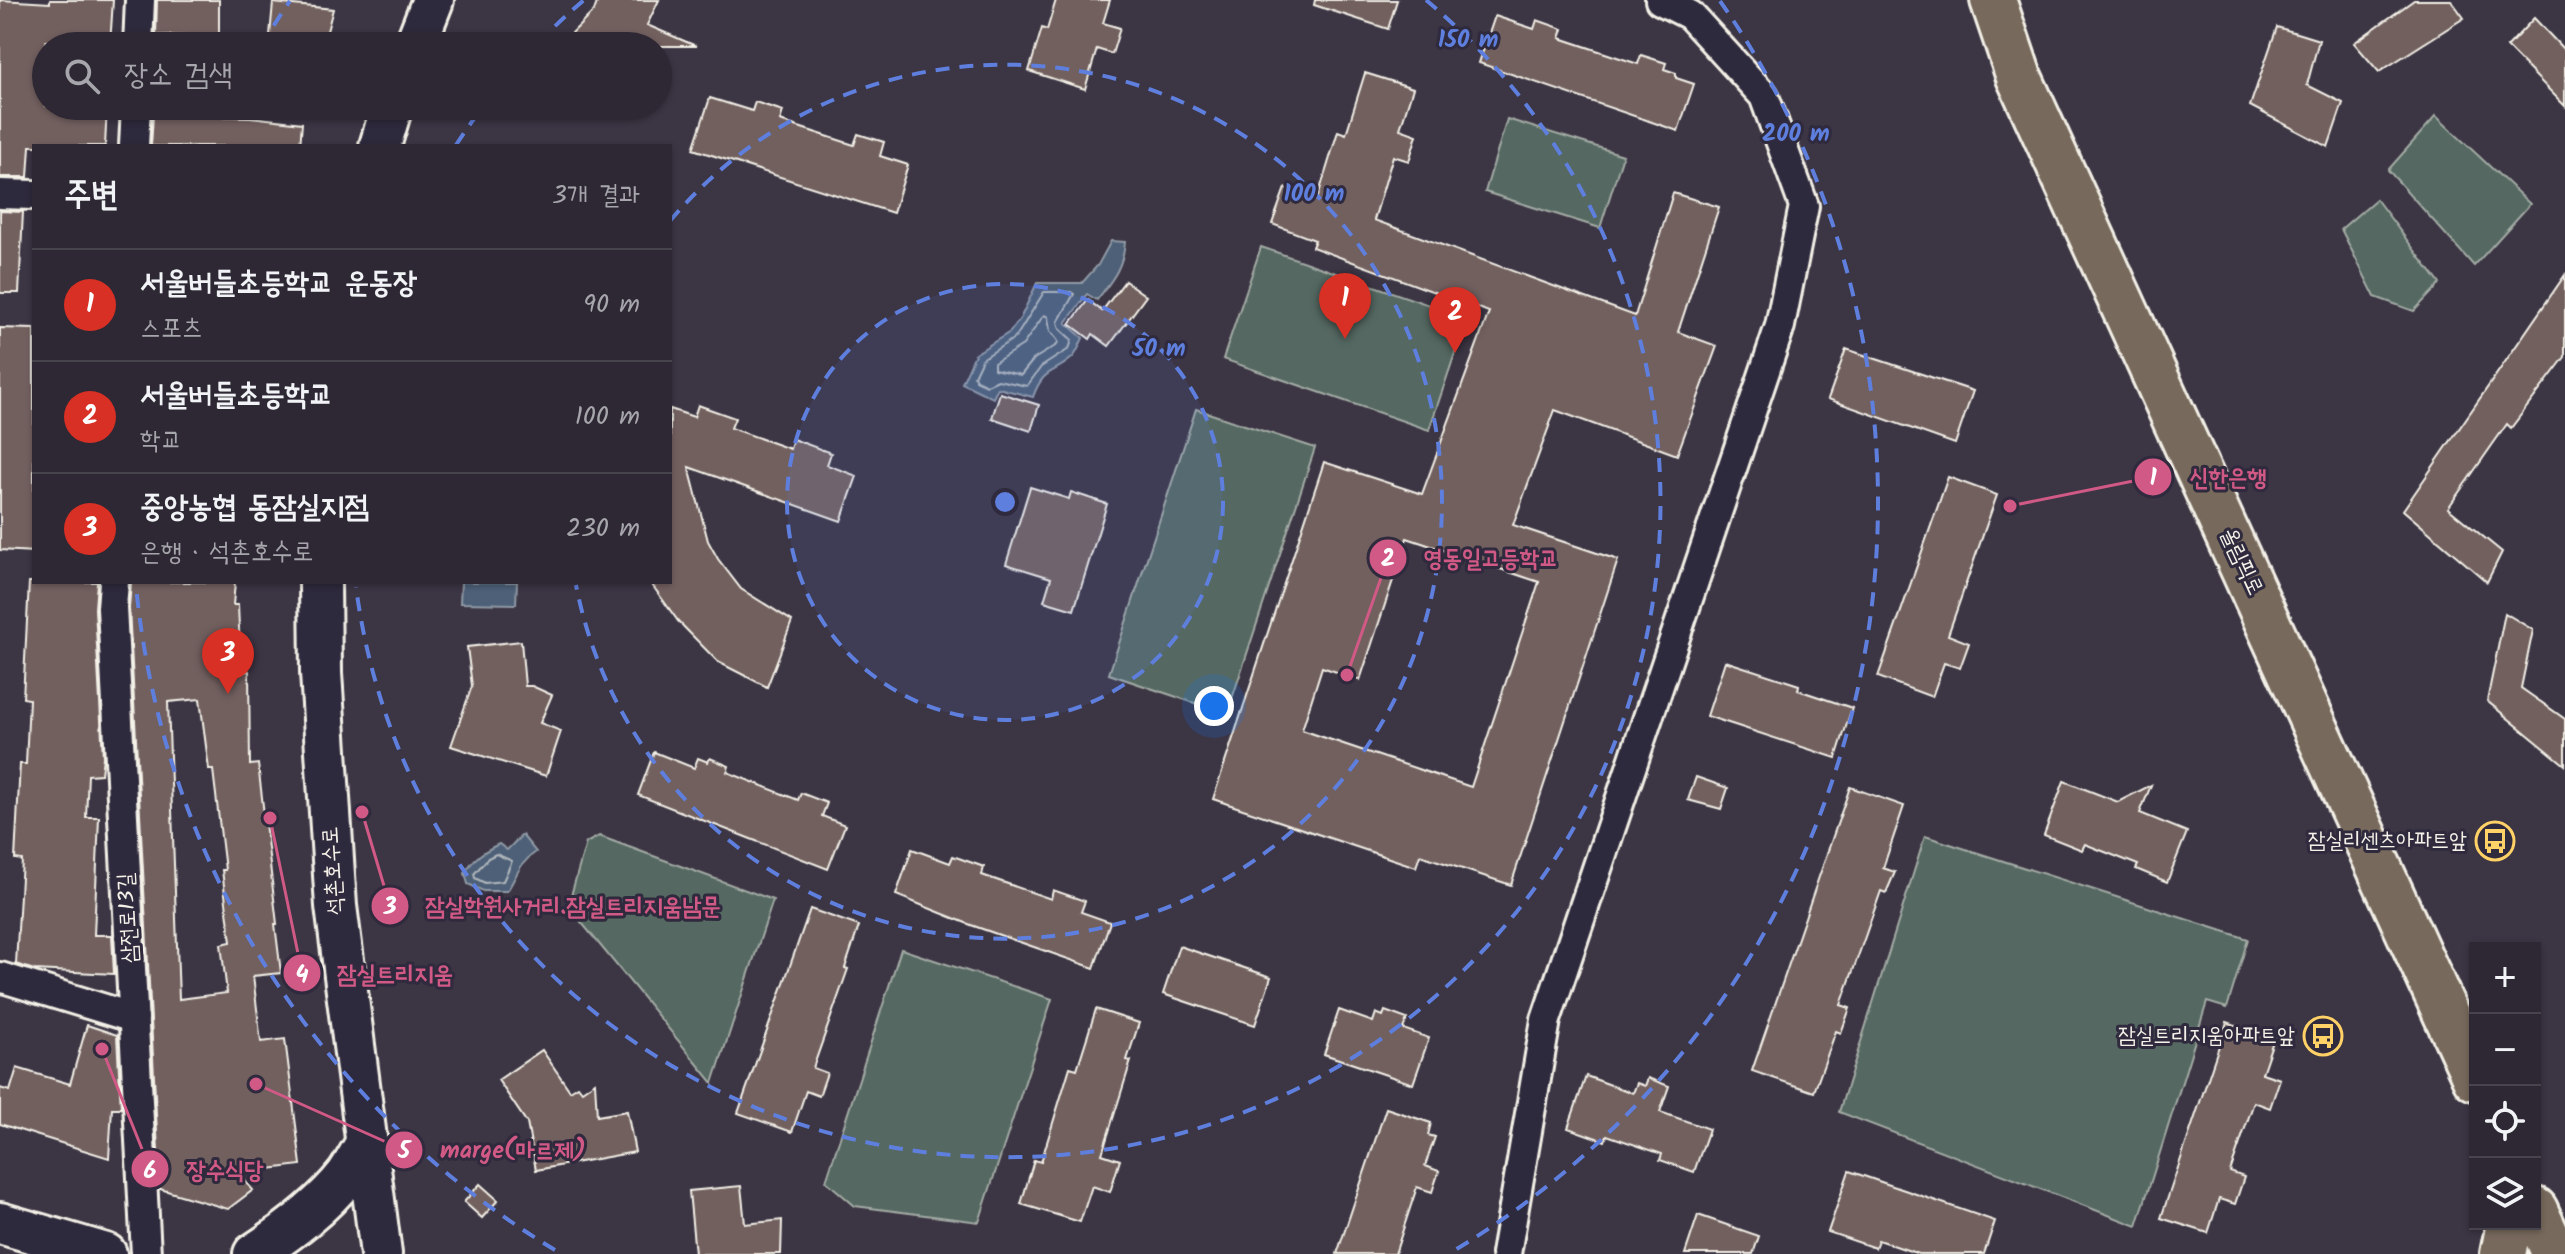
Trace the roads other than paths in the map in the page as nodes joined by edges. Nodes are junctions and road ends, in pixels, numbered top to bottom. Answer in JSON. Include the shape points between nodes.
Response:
{"nodes":[{"id":1,"x":140,"y":0,"type":"edge"},
{"id":2,"x":433,"y":0,"type":"edge"},
{"id":3,"x":1660,"y":0,"type":"edge"},
{"id":4,"x":1993,"y":0,"type":"edge"},
{"id":5,"x":139,"y":32,"type":"edge"},
{"id":6,"x":420,"y":32,"type":"edge"},
{"id":7,"x":135,"y":120,"type":"edge"},
{"id":8,"x":388,"y":120,"type":"edge"},
{"id":9,"x":134,"y":144,"type":"edge"},
{"id":10,"x":381,"y":144,"type":"edge"},
{"id":11,"x":0,"y":194,"type":"edge"},
{"id":12,"x":32,"y":195,"type":"edge"},
{"id":13,"x":114,"y":584,"type":"edge"},
{"id":14,"x":320,"y":584,"type":"edge"},
{"id":15,"x":0,"y":977,"type":"edge"},
{"id":16,"x":134,"y":1018,"type":"junction"},
{"id":17,"x":2469,"y":1065,"type":"edge"},
{"id":18,"x":367,"y":1142,"type":"junction"},
{"id":19,"x":0,"y":1223,"type":"edge"},
{"id":20,"x":2541,"y":1223,"type":"edge"},
{"id":21,"x":2508,"y":1230,"type":"edge"},
{"id":22,"x":106,"y":1254,"type":"edge"},
{"id":23,"x":146,"y":1254,"type":"edge"},
{"id":24,"x":254,"y":1254,"type":"edge"},
{"id":25,"x":381,"y":1254,"type":"edge"},
{"id":26,"x":1506,"y":1254,"type":"edge"},
{"id":27,"x":2503,"y":1254,"type":"edge"},
{"id":28,"x":2555,"y":1254,"type":"edge"}],
"edges":[{"from":1,"to":5,"type":"street"},
{"from":2,"to":6,"type":"street"},
{"from":3,"to":26,"type":"street","via":[[1690,15],[1764,96],[1804,206],[1780,326],[1546,1020]]},
{"from":4,"to":17,"type":"main road","name":"올림픽로","via":[[2019,77]]},
{"from":7,"to":9,"type":"street"},
{"from":8,"to":10,"type":"street"},
{"from":11,"to":12,"type":"street"},
{"from":13,"to":16,"type":"street","name":"삼전로13길"},
{"from":14,"to":18,"type":"street","name":"석촌호수로","via":[[336,906]]},
{"from":15,"to":16,"type":"street"},
{"from":16,"to":23,"type":"street","name":"삼전로13길"},
{"from":18,"to":24,"type":"street","via":[[328,1195]]},
{"from":18,"to":25,"type":"street","name":"석촌호수로"},
{"from":19,"to":22,"type":"street"},
{"from":20,"to":28,"type":"main road"},
{"from":21,"to":27,"type":"main road"}]}
